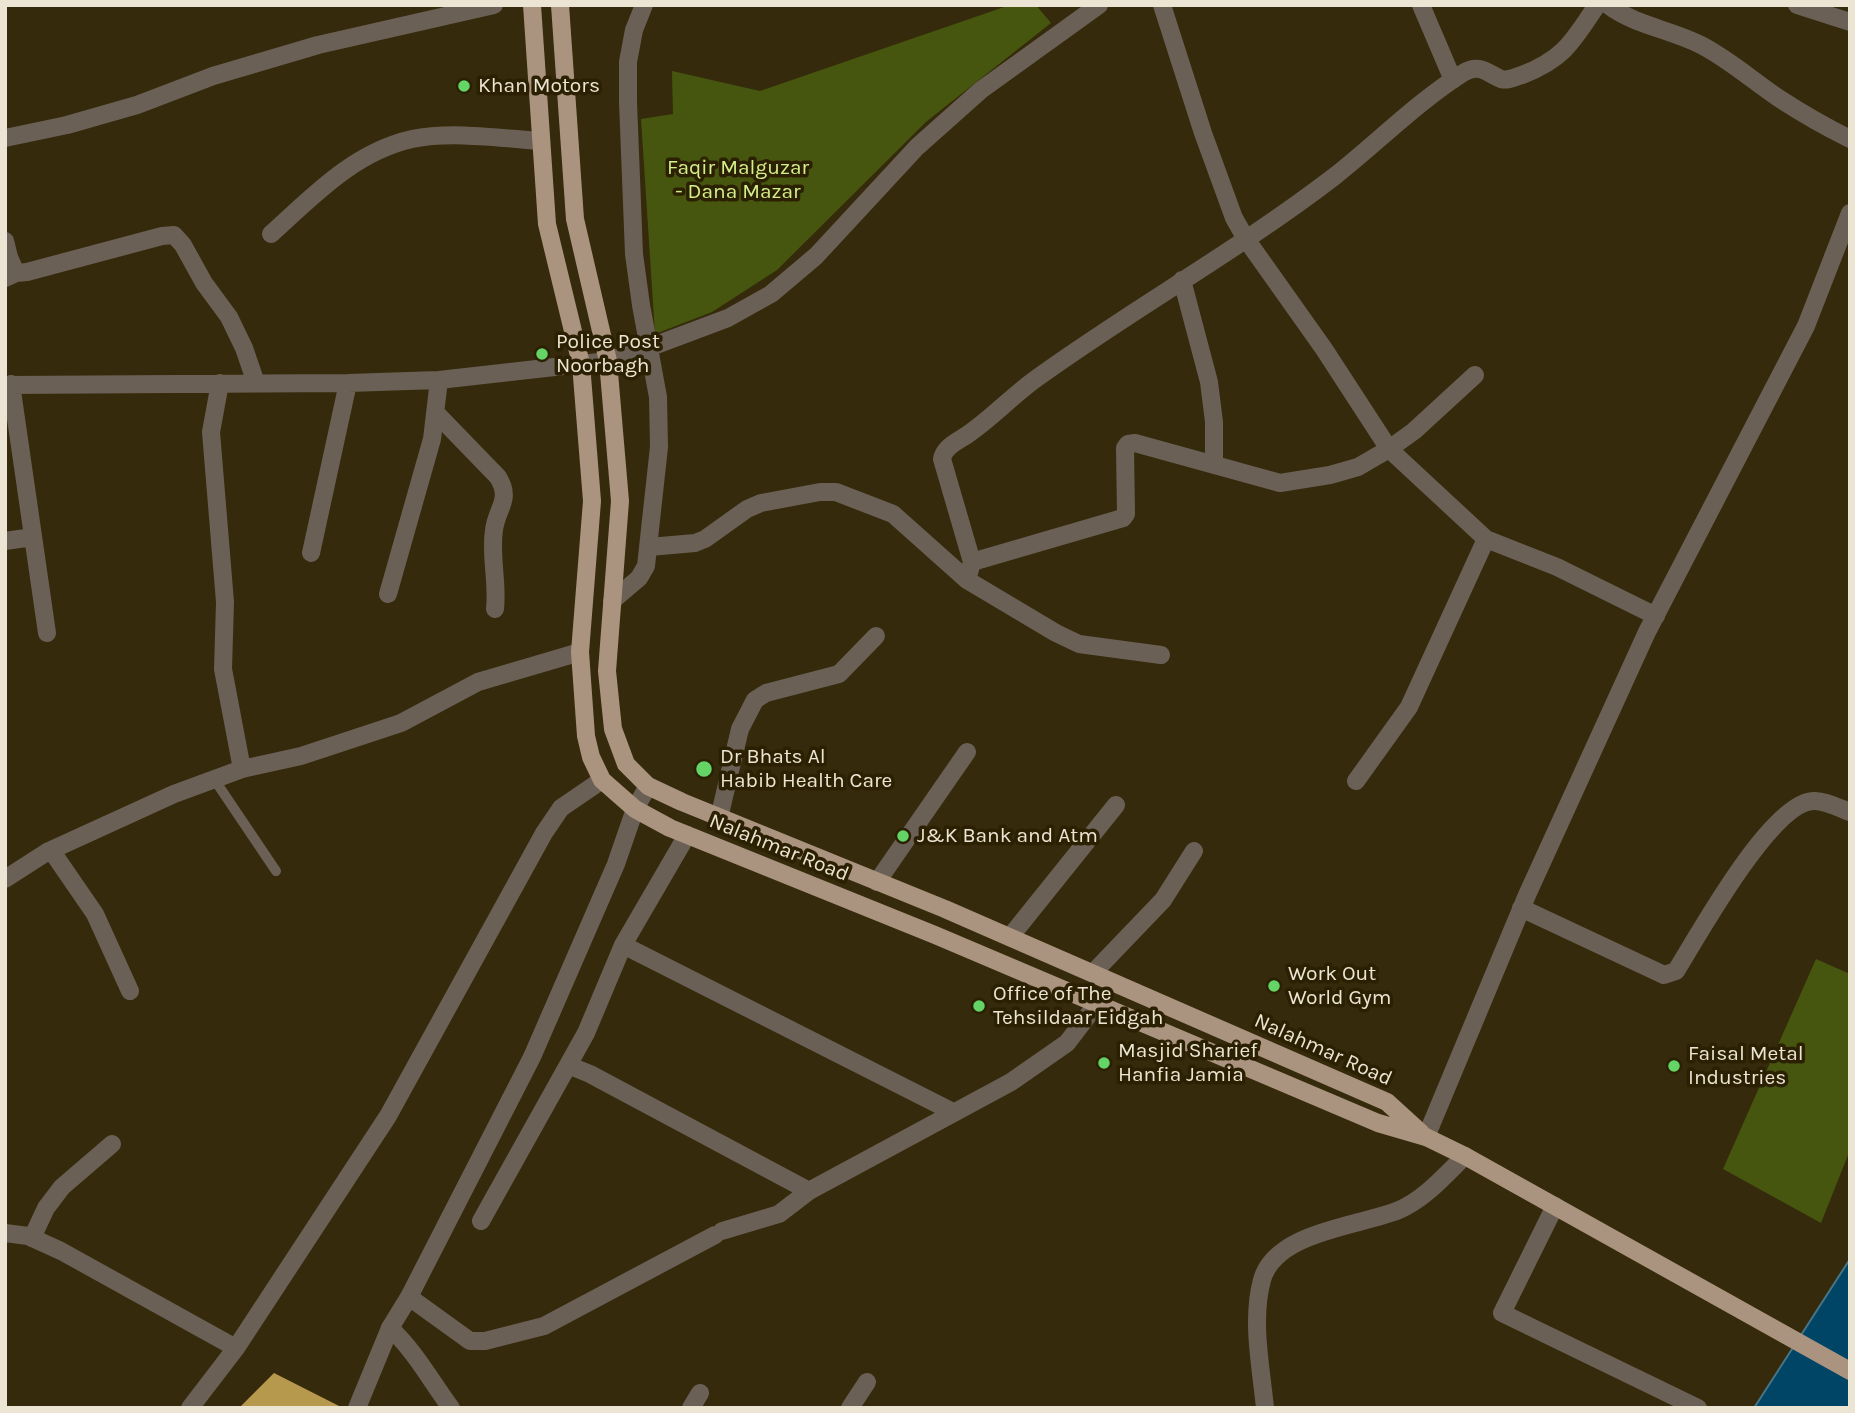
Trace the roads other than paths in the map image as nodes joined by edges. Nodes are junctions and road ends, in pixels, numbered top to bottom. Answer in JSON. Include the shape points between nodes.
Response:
{"nodes":[{"id":1,"x":494,"y":5,"type":"edge"},
{"id":2,"x":531,"y":5,"type":"edge"},
{"id":3,"x":560,"y":5,"type":"edge"},
{"id":4,"x":644,"y":5,"type":"edge"},
{"id":5,"x":1099,"y":5,"type":"edge"},
{"id":6,"x":1162,"y":5,"type":"edge"},
{"id":7,"x":1421,"y":5,"type":"edge"},
{"id":8,"x":1597,"y":5,"type":"edge"},
{"id":9,"x":1608,"y":5,"type":"edge"},
{"id":10,"x":1797,"y":5,"type":"edge"},
{"id":11,"x":1850,"y":22,"type":"edge"},
{"id":12,"x":1453,"y":80,"type":"junction"},
{"id":13,"x":5,"y":138,"type":"edge"},
{"id":14,"x":1850,"y":139,"type":"edge"},
{"id":15,"x":540,"y":141,"type":"junction"},
{"id":16,"x":1850,"y":213,"type":"edge"},
{"id":17,"x":271,"y":234,"type":"dead end"},
{"id":18,"x":1246,"y":239,"type":"junction"},
{"id":19,"x":5,"y":241,"type":"edge"},
{"id":20,"x":11,"y":275,"type":"edge"},
{"id":21,"x":1182,"y":280,"type":"junction"},
{"id":22,"x":648,"y":348,"type":"junction"},
{"id":23,"x":608,"y":361,"type":"junction"},
{"id":24,"x":581,"y":364,"type":"junction"},
{"id":25,"x":1475,"y":375,"type":"dead end"},
{"id":26,"x":439,"y":380,"type":"junction"},
{"id":27,"x":220,"y":383,"type":"junction"},
{"id":28,"x":256,"y":383,"type":"junction"},
{"id":29,"x":348,"y":383,"type":"junction"},
{"id":30,"x":8,"y":385,"type":"edge"},
{"id":31,"x":436,"y":412,"type":"junction"},
{"id":32,"x":1389,"y":449,"type":"junction"},
{"id":33,"x":1213,"y":463,"type":"junction"},
{"id":34,"x":33,"y":537,"type":"junction"},
{"id":35,"x":1486,"y":539,"type":"junction"},
{"id":36,"x":5,"y":541,"type":"edge"},
{"id":37,"x":649,"y":547,"type":"junction"},
{"id":38,"x":312,"y":553,"type":"dead end"},
{"id":39,"x":972,"y":562,"type":"junction"},
{"id":40,"x":967,"y":580,"type":"junction"},
{"id":41,"x":388,"y":594,"type":"dead end"},
{"id":42,"x":612,"y":601,"type":"junction"},
{"id":43,"x":495,"y":609,"type":"dead end"},
{"id":44,"x":1656,"y":616,"type":"junction"},
{"id":45,"x":47,"y":633,"type":"dead end"},
{"id":46,"x":876,"y":636,"type":"dead end"},
{"id":47,"x":580,"y":652,"type":"junction"},
{"id":48,"x":1161,"y":656,"type":"dead end"},
{"id":49,"x":967,"y":752,"type":"dead end"},
{"id":50,"x":242,"y":769,"type":"junction"},
{"id":51,"x":214,"y":779,"type":"junction"},
{"id":52,"x":602,"y":780,"type":"junction"},
{"id":53,"x":1356,"y":781,"type":"dead end"},
{"id":54,"x":648,"y":786,"type":"junction"},
{"id":55,"x":1116,"y":805,"type":"dead end"},
{"id":56,"x":635,"y":809,"type":"junction"},
{"id":57,"x":1850,"y":811,"type":"edge"},
{"id":58,"x":719,"y":817,"type":"junction"},
{"id":59,"x":687,"y":835,"type":"junction"},
{"id":60,"x":51,"y":850,"type":"junction"},
{"id":61,"x":1194,"y":850,"type":"dead end"},
{"id":62,"x":276,"y":871,"type":"dead end"},
{"id":63,"x":5,"y":879,"type":"edge"},
{"id":64,"x":877,"y":882,"type":"junction"},
{"id":65,"x":1521,"y":908,"type":"junction"},
{"id":66,"x":1010,"y":937,"type":"junction"},
{"id":67,"x":623,"y":945,"type":"junction"},
{"id":68,"x":1093,"y":973,"type":"junction"},
{"id":69,"x":130,"y":991,"type":"dead end"},
{"id":70,"x":1096,"y":1005,"type":"junction"},
{"id":71,"x":568,"y":1065,"type":"junction"},
{"id":72,"x":953,"y":1112,"type":"junction"},
{"id":73,"x":1426,"y":1138,"type":"junction"},
{"id":74,"x":112,"y":1144,"type":"dead end"},
{"id":75,"x":1465,"y":1156,"type":"junction"},
{"id":76,"x":809,"y":1191,"type":"junction"},
{"id":77,"x":1555,"y":1206,"type":"junction"},
{"id":78,"x":481,"y":1221,"type":"dead end"},
{"id":79,"x":5,"y":1233,"type":"edge"},
{"id":80,"x":32,"y":1238,"type":"junction"},
{"id":81,"x":409,"y":1297,"type":"junction"},
{"id":82,"x":390,"y":1328,"type":"junction"},
{"id":83,"x":236,"y":1348,"type":"junction"},
{"id":84,"x":1850,"y":1371,"type":"edge"},
{"id":85,"x":867,"y":1382,"type":"dead end"},
{"id":86,"x":190,"y":1408,"type":"edge"},
{"id":87,"x":358,"y":1408,"type":"edge"},
{"id":88,"x":451,"y":1408,"type":"edge"},
{"id":89,"x":850,"y":1408,"type":"edge"},
{"id":90,"x":1265,"y":1408,"type":"edge"},
{"id":91,"x":1698,"y":1408,"type":"edge"}],
"edges":[{"from":1,"to":13,"type":"street","via":[[318,45],[136,105]]},
{"from":2,"to":15,"type":"main road","name":"Nalahmar Road"},
{"from":3,"to":23,"type":"main road","name":"Nalahmar Road","via":[[575,219]]},
{"from":4,"to":22,"type":"street","via":[[628,62],[628,102],[634,254]]},
{"from":5,"to":22,"type":"street","via":[[981,90],[918,147],[816,256],[771,294],[728,318]]},
{"from":6,"to":18,"type":"street","via":[[1224,194]]},
{"from":7,"to":12,"type":"street"},
{"from":8,"to":12,"type":"street","via":[[1568,47],[1541,68],[1504,79],[1475,68]]},
{"from":9,"to":14,"type":"street","via":[[1636,22],[1700,45]]},
{"from":10,"to":11,"type":"street"},
{"from":12,"to":18,"type":"street"},
{"from":15,"to":17,"type":"street","via":[[457,136],[412,139],[368,155],[333,177]]},
{"from":15,"to":24,"type":"main road","name":"Nalahmar Road","via":[[547,224]]},
{"from":16,"to":44,"type":"street","via":[[1806,326]]},
{"from":18,"to":21,"type":"street"},
{"from":18,"to":32,"type":"street"},
{"from":19,"to":20,"type":"street"},
{"from":20,"to":28,"type":"street","via":[[174,235],[229,317]]},
{"from":21,"to":33,"type":"street","via":[[1209,382]]},
{"from":21,"to":39,"type":"street","via":[[1072,352],[945,450],[942,459]]},
{"from":22,"to":23,"type":"street"},
{"from":22,"to":37,"type":"street","via":[[658,397],[659,447]]},
{"from":23,"to":24,"type":"street"},
{"from":23,"to":42,"type":"main road","name":"Nalahmar Road","via":[[620,501]]},
{"from":24,"to":26,"type":"street"},
{"from":24,"to":47,"type":"main road","name":"Nalahmar Road","via":[[592,501]]},
{"from":25,"to":32,"type":"street"},
{"from":26,"to":29,"type":"street"},
{"from":26,"to":31,"type":"street"},
{"from":27,"to":28,"type":"street"},
{"from":27,"to":30,"type":"street"},
{"from":27,"to":50,"type":"street","via":[[211,432],[225,601],[223,668]]},
{"from":28,"to":29,"type":"street"},
{"from":29,"to":38,"type":"street"},
{"from":30,"to":34,"type":"street"},
{"from":31,"to":41,"type":"street"},
{"from":31,"to":43,"type":"street","via":[[504,488],[492,545]]},
{"from":32,"to":33,"type":"street","via":[[1358,467],[1289,483]]},
{"from":32,"to":35,"type":"street"},
{"from":33,"to":39,"type":"street","via":[[1128,444],[1124,518]]},
{"from":34,"to":36,"type":"street"},
{"from":34,"to":45,"type":"street"},
{"from":35,"to":44,"type":"street","via":[[1557,567]]},
{"from":35,"to":53,"type":"street","via":[[1409,707]]},
{"from":37,"to":40,"type":"street","via":[[705,540],[761,503],[836,492],[893,514]]},
{"from":37,"to":42,"type":"street","via":[[639,578]]},
{"from":39,"to":40,"type":"street"},
{"from":40,"to":48,"type":"street","via":[[1079,644]]},
{"from":42,"to":54,"type":"main road","name":"Nalahmar Road","via":[[607,671],[613,729],[626,764]]},
{"from":44,"to":65,"type":"street"},
{"from":46,"to":58,"type":"street","via":[[839,674],[755,700],[740,729]]},
{"from":47,"to":50,"type":"street","via":[[478,682],[401,723],[301,756]]},
{"from":47,"to":52,"type":"main road","name":"Nalahmar Road","via":[[586,736]]},
{"from":49,"to":64,"type":"street"},
{"from":50,"to":51,"type":"street"},
{"from":51,"to":60,"type":"street"},
{"from":51,"to":62,"type":"lane"},
{"from":52,"to":56,"type":"main road","name":"Nalahmar Road"},
{"from":52,"to":83,"type":"street","via":[[561,808],[544,833],[388,1116]]},
{"from":54,"to":56,"type":"street"},
{"from":54,"to":58,"type":"main road","name":"Nalahmar Road"},
{"from":55,"to":66,"type":"street"},
{"from":56,"to":59,"type":"main road","name":"Nalahmar Road"},
{"from":56,"to":81,"type":"street","via":[[617,864],[531,1057]]},
{"from":57,"to":65,"type":"street","via":[[1815,800],[1797,805],[1777,822],[1756,846],[1675,971],[1664,975]]},
{"from":58,"to":64,"type":"main road","name":"Nalahmar Road"},
{"from":59,"to":67,"type":"street"},
{"from":59,"to":70,"type":"main road","name":"Nalahmar Road"},
{"from":60,"to":63,"type":"street"},
{"from":60,"to":69,"type":"street","via":[[95,914]]},
{"from":61,"to":68,"type":"street","via":[[1163,900]]},
{"from":64,"to":66,"type":"main road","name":"Nalahmar Road"},
{"from":65,"to":73,"type":"street"},
{"from":66,"to":68,"type":"main road","name":"Nalahmar Road"},
{"from":67,"to":71,"type":"street"},
{"from":67,"to":72,"type":"street"},
{"from":68,"to":73,"type":"main road","name":"Nalahmar Road","via":[[1387,1102]]},
{"from":70,"to":72,"type":"street","via":[[1067,1042],[1011,1082]]},
{"from":70,"to":73,"type":"main road","name":"Nalahmar Road"},
{"from":71,"to":76,"type":"street"},
{"from":71,"to":78,"type":"street"},
{"from":72,"to":76,"type":"street"},
{"from":73,"to":75,"type":"main road"},
{"from":74,"to":80,"type":"street","via":[[62,1187]]},
{"from":75,"to":77,"type":"main road"},
{"from":75,"to":90,"type":"street","via":[[1413,1203],[1317,1233],[1269,1265],[1258,1302]]},
{"from":76,"to":81,"type":"street","via":[[779,1214],[719,1233],[544,1326],[470,1341]]},
{"from":77,"to":84,"type":"main road"},
{"from":77,"to":91,"type":"street","via":[[1502,1313]]},
{"from":79,"to":80,"type":"street"},
{"from":80,"to":83,"type":"street"},
{"from":81,"to":82,"type":"street"},
{"from":82,"to":87,"type":"street"},
{"from":82,"to":88,"type":"street","via":[[412,1350]]},
{"from":83,"to":86,"type":"street"},
{"from":85,"to":89,"type":"street"}]}
